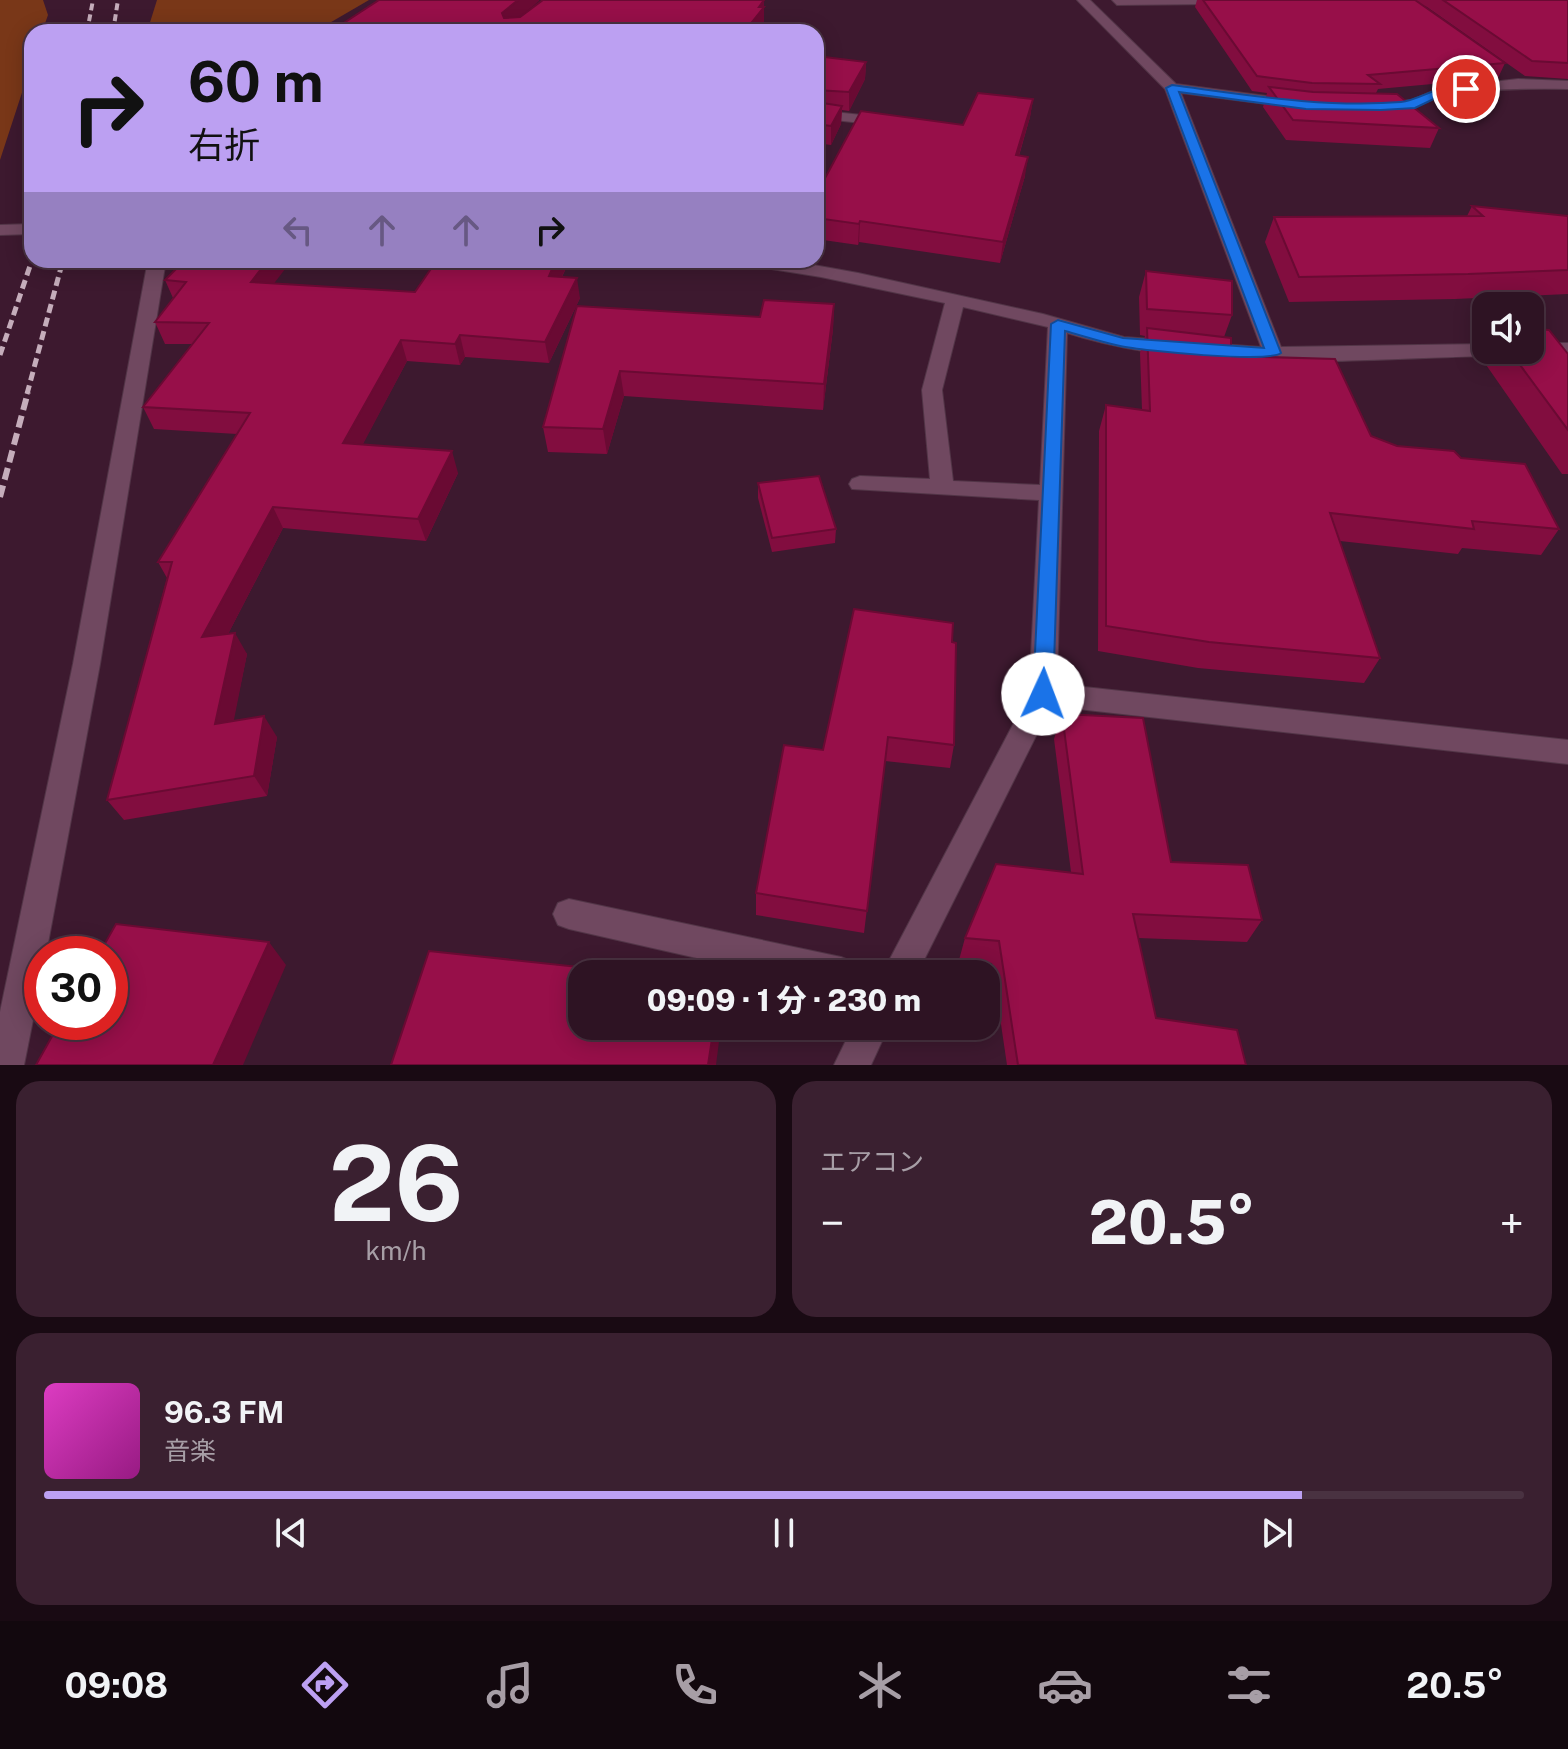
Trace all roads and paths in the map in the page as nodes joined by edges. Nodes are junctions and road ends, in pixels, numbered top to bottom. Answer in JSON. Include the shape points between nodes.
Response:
{"nodes":[{"id":1,"x":1083,"y":0,"type":"edge"},
{"id":2,"x":1214,"y":0,"type":"edge"},
{"id":3,"x":1117,"y":1,"type":"edge"},
{"id":4,"x":1568,"y":85,"type":"edge"},
{"id":5,"x":1172,"y":88,"type":"junction"},
{"id":6,"x":1306,"y":105,"type":"edge"},
{"id":7,"x":1366,"y":106,"type":"edge"},
{"id":8,"x":824,"y":115,"type":"edge"},
{"id":9,"x":911,"y":125,"type":"edge"},
{"id":10,"x":24,"y":229,"type":"edge"},
{"id":11,"x":0,"y":230,"type":"edge"},
{"id":12,"x":156,"y":268,"type":"edge"},
{"id":13,"x":812,"y":268,"type":"edge"},
{"id":14,"x":955,"y":300,"type":"junction"},
{"id":15,"x":1058,"y":324,"type":"junction"},
{"id":16,"x":1544,"y":349,"type":"edge"},
{"id":17,"x":1568,"y":349,"type":"edge"},
{"id":18,"x":1472,"y":350,"type":"edge"},
{"id":19,"x":1273,"y":353,"type":"junction"},
{"id":20,"x":860,"y":484,"type":"dead end"},
{"id":21,"x":942,"y":488,"type":"junction"},
{"id":22,"x":1051,"y":493,"type":"junction"},
{"id":23,"x":1043,"y":694,"type":"junction"},
{"id":24,"x":1568,"y":752,"type":"edge"},
{"id":25,"x":569,"y":914,"type":"dead end"},
{"id":26,"x":778,"y":960,"type":"edge"},
{"id":27,"x":906,"y":960,"type":"edge"},
{"id":28,"x":865,"y":1040,"type":"edge"},
{"id":29,"x":6,"y":1065,"type":"edge"},
{"id":30,"x":852,"y":1065,"type":"edge"}],
"edges":[{"from":1,"to":5,"type":"street"},
{"from":2,"to":3,"type":"street"},
{"from":4,"to":7,"type":"street","via":[[1512,78],[1440,92],[1415,104]]},
{"from":5,"to":6,"type":"street"},
{"from":5,"to":19,"type":"street"},
{"from":8,"to":9,"type":"street"},
{"from":10,"to":11,"type":"street"},
{"from":12,"to":29,"type":"street","via":[[116,513]]},
{"from":13,"to":14,"type":"street"},
{"from":14,"to":15,"type":"street"},
{"from":14,"to":21,"type":"street","via":[[932,390]]},
{"from":15,"to":19,"type":"street","via":[[1122,342]]},
{"from":15,"to":22,"type":"street"},
{"from":16,"to":17,"type":"street"},
{"from":18,"to":19,"type":"street"},
{"from":20,"to":21,"type":"street"},
{"from":21,"to":22,"type":"street"},
{"from":22,"to":23,"type":"street"},
{"from":23,"to":24,"type":"street"},
{"from":23,"to":27,"type":"street"},
{"from":25,"to":26,"type":"street"},
{"from":28,"to":30,"type":"street"}]}
